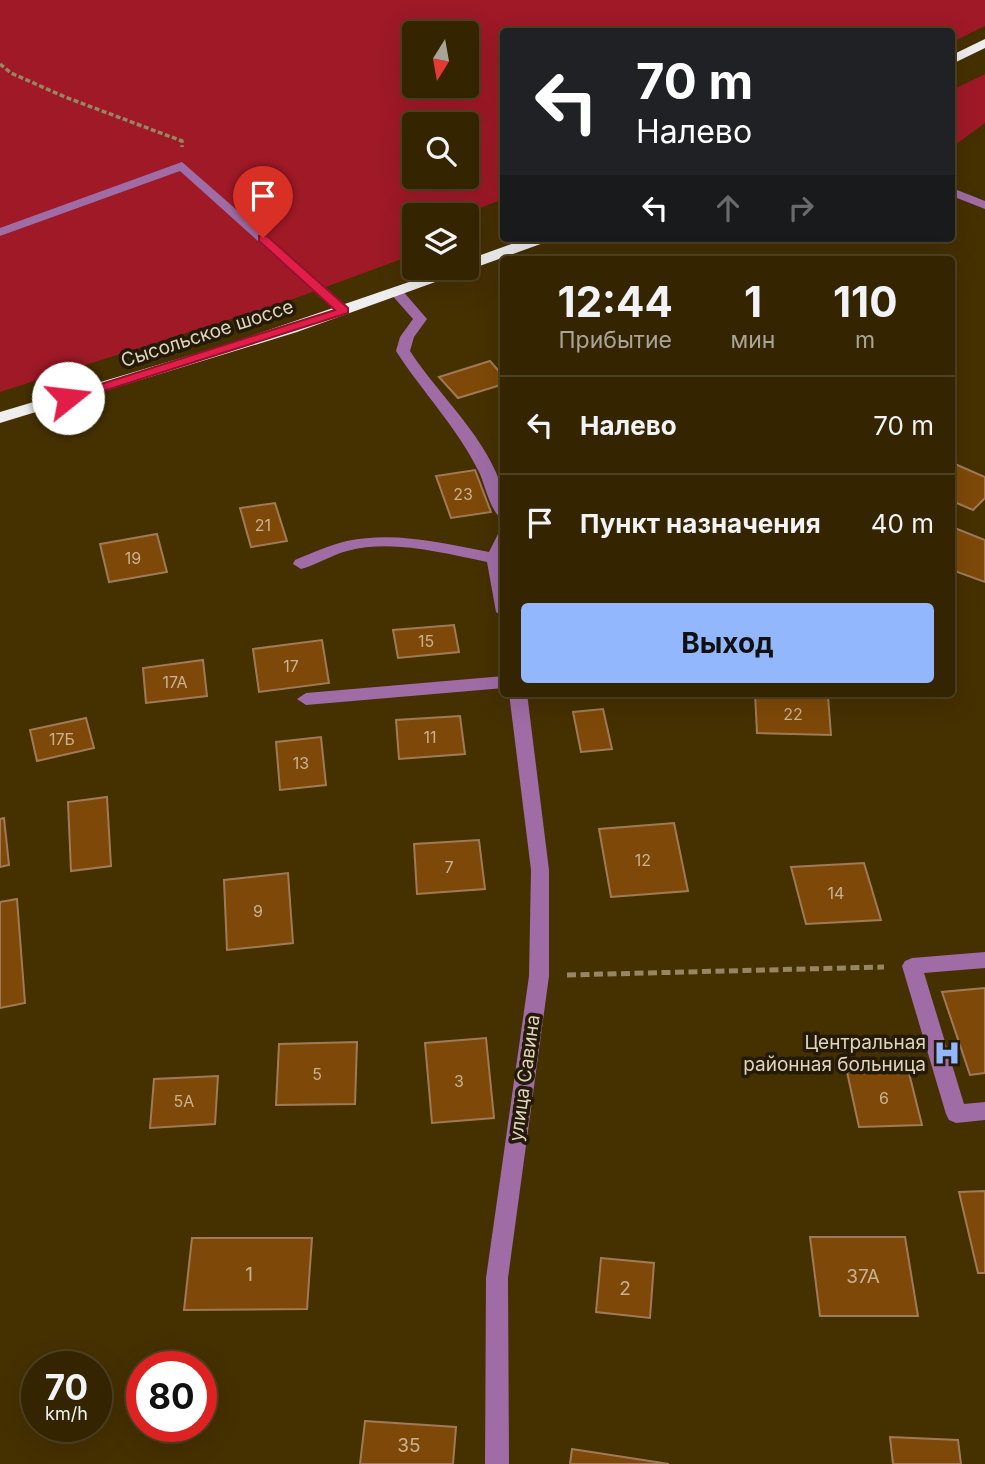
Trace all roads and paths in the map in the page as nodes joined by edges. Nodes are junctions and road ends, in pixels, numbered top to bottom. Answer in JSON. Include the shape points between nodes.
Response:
{"nodes":[{"id":1,"x":985,"y":43,"type":"edge"},
{"id":2,"x":955,"y":58,"type":"edge"},
{"id":3,"x":0,"y":64,"type":"edge"},
{"id":4,"x":182,"y":166,"type":"junction"},
{"id":5,"x":955,"y":193,"type":"edge"},
{"id":6,"x":985,"y":205,"type":"edge"},
{"id":7,"x":0,"y":232,"type":"edge"},
{"id":8,"x":532,"y":242,"type":"edge"},
{"id":9,"x":479,"y":262,"type":"edge"},
{"id":10,"x":432,"y":280,"type":"edge"},
{"id":11,"x":397,"y":293,"type":"junction"},
{"id":12,"x":344,"y":311,"type":"junction"},
{"id":13,"x":0,"y":418,"type":"edge"},
{"id":14,"x":500,"y":502,"type":"edge"},
{"id":15,"x":500,"y":547,"type":"edge"},
{"id":16,"x":495,"y":558,"type":"junction"},
{"id":17,"x":301,"y":564,"type":"dead end"},
{"id":18,"x":500,"y":588,"type":"edge"},
{"id":19,"x":500,"y":682,"type":"edge"},
{"id":20,"x":518,"y":697,"type":"edge"},
{"id":21,"x":306,"y":699,"type":"dead end"},
{"id":22,"x":985,"y":960,"type":"edge"},
{"id":23,"x":912,"y":966,"type":"junction"},
{"id":24,"x":539,"y":976,"type":"junction"},
{"id":25,"x":985,"y":1111,"type":"edge"},
{"id":26,"x":497,"y":1464,"type":"edge"}],
"edges":[{"from":1,"to":2,"type":"highway"},
{"from":3,"to":4,"type":"path","via":[[65,97],[182,141]]},
{"from":4,"to":7,"type":"street"},
{"from":4,"to":12,"type":"street"},
{"from":5,"to":6,"type":"street"},
{"from":8,"to":9,"type":"highway","name":"Сысольское шоссе"},
{"from":10,"to":11,"type":"highway","name":"Сысольское шоссе"},
{"from":11,"to":12,"type":"highway","name":"Сысольское шоссе"},
{"from":11,"to":14,"type":"street","via":[[420,319],[403,351],[415,373],[459,425]]},
{"from":12,"to":13,"type":"highway","name":"Сысольское шоссе"},
{"from":15,"to":16,"type":"street"},
{"from":16,"to":17,"type":"street","via":[[417,544],[366,542]]},
{"from":16,"to":18,"type":"street"},
{"from":19,"to":21,"type":"street"},
{"from":20,"to":24,"type":"street","name":"улица Савина","via":[[540,870]]},
{"from":22,"to":23,"type":"street"},
{"from":23,"to":24,"type":"path"},
{"from":23,"to":25,"type":"street","via":[[956,1114]]},
{"from":24,"to":26,"type":"street","name":"улица Савина","via":[[497,1278]]}]}
